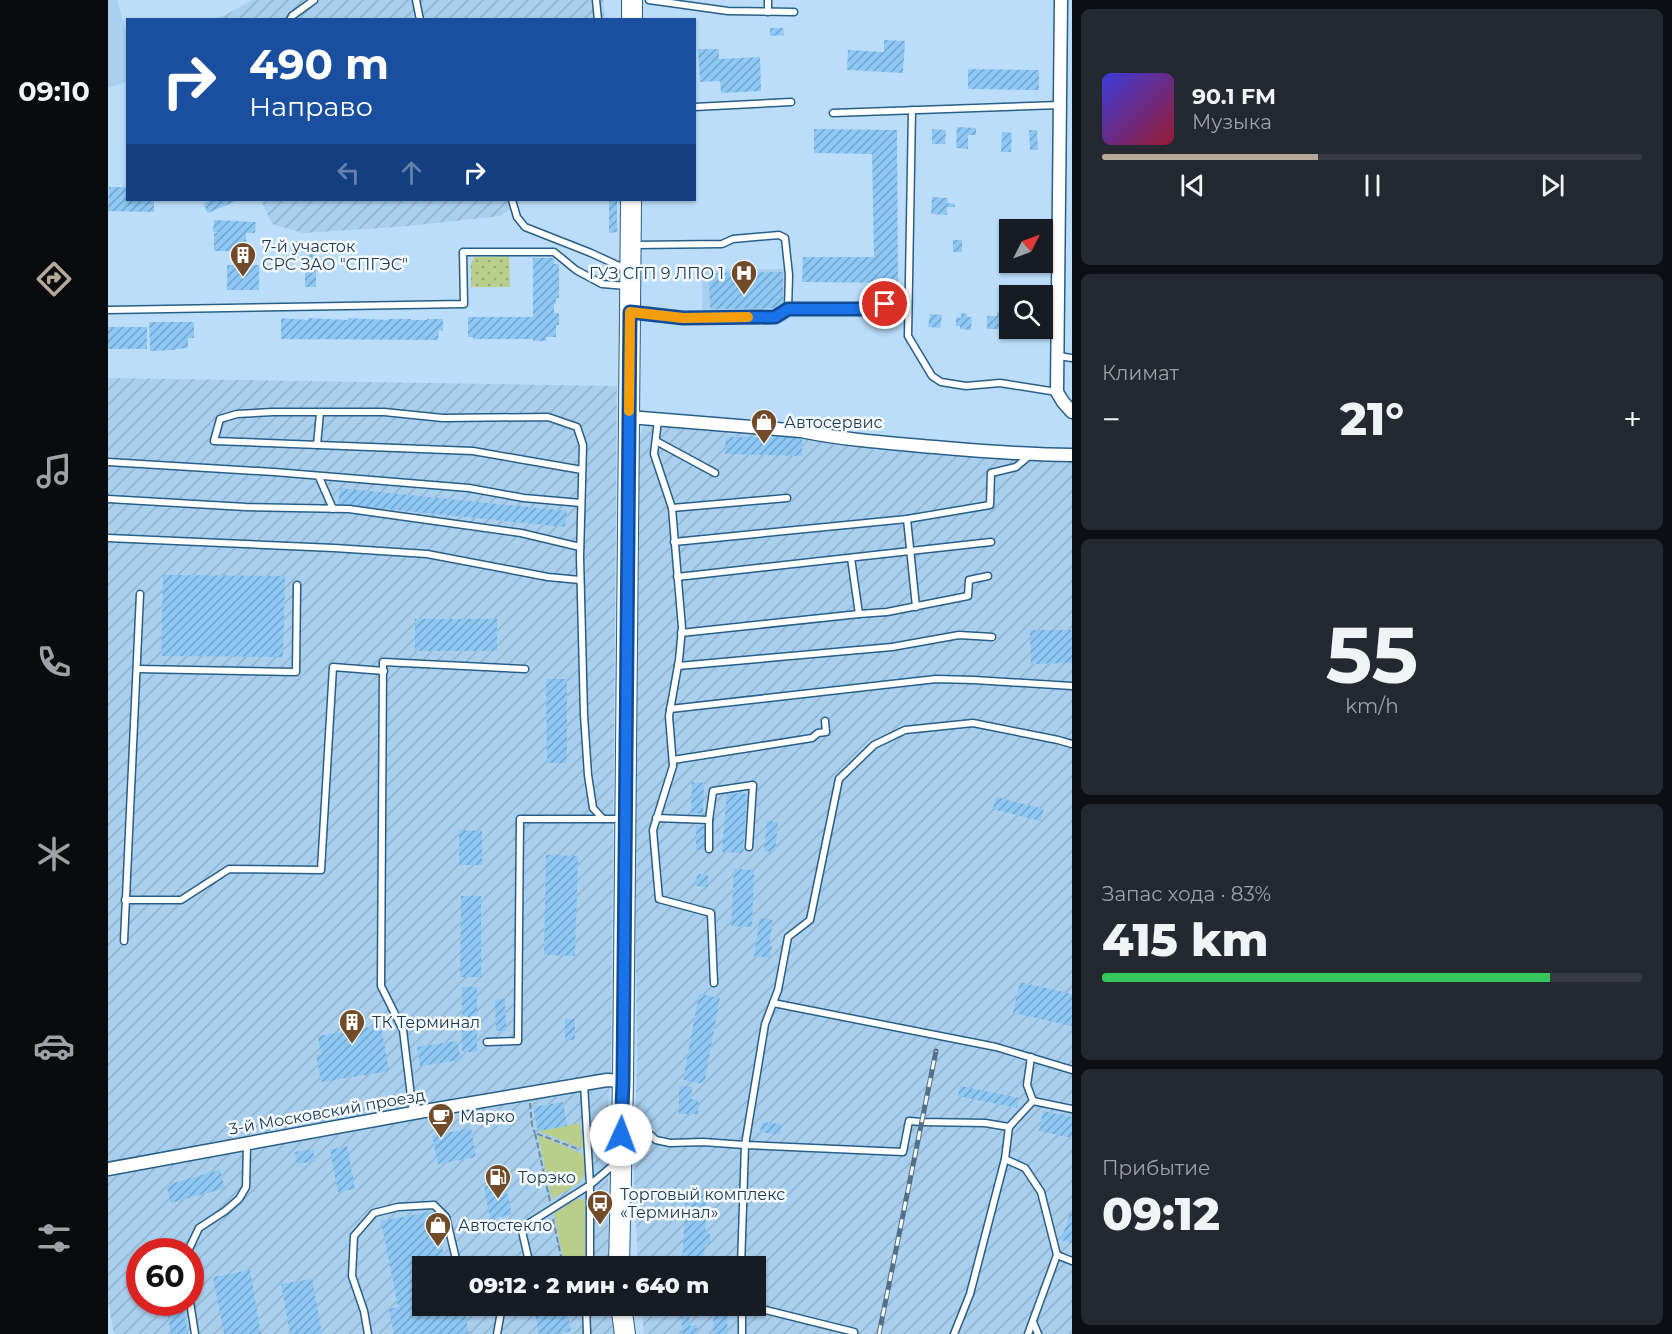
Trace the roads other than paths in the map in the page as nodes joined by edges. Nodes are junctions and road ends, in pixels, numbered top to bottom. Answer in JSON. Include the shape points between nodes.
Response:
{"nodes":[{"id":1,"x":314,"y":0,"type":"edge"},
{"id":2,"x":417,"y":0,"type":"edge"},
{"id":3,"x":596,"y":0,"type":"edge"},
{"id":4,"x":632,"y":0,"type":"edge"},
{"id":5,"x":649,"y":0,"type":"edge"},
{"id":6,"x":768,"y":0,"type":"edge"},
{"id":7,"x":1061,"y":0,"type":"edge"},
{"id":8,"x":768,"y":12,"type":"junction"},
{"id":9,"x":794,"y":12,"type":"dead end"},
{"id":10,"x":291,"y":18,"type":"edge"},
{"id":11,"x":420,"y":18,"type":"edge"},
{"id":12,"x":598,"y":18,"type":"edge"},
{"id":13,"x":632,"y":18,"type":"edge"},
{"id":14,"x":790,"y":102,"type":"dead end"},
{"id":15,"x":1060,"y":105,"type":"junction"},
{"id":16,"x":696,"y":107,"type":"edge"},
{"id":17,"x":912,"y":110,"type":"junction"},
{"id":18,"x":833,"y":114,"type":"dead end"},
{"id":19,"x":512,"y":201,"type":"edge"},
{"id":20,"x":631,"y":201,"type":"edge"},
{"id":21,"x":631,"y":245,"type":"junction"},
{"id":22,"x":631,"y":279,"type":"junction"},
{"id":23,"x":895,"y":294,"type":"dead end"},
{"id":24,"x":788,"y":309,"type":"junction"},
{"id":25,"x":108,"y":310,"type":"edge"},
{"id":26,"x":630,"y":312,"type":"junction"},
{"id":27,"x":1057,"y":356,"type":"junction"},
{"id":28,"x":1072,"y":358,"type":"edge"},
{"id":29,"x":1057,"y":392,"type":"junction"},
{"id":30,"x":1072,"y":412,"type":"edge"},
{"id":31,"x":320,"y":413,"type":"junction"},
{"id":32,"x":629,"y":417,"type":"junction"},
{"id":33,"x":658,"y":418,"type":"junction"},
{"id":34,"x":656,"y":441,"type":"junction"},
{"id":35,"x":317,"y":446,"type":"junction"},
{"id":36,"x":1029,"y":455,"type":"junction"},
{"id":37,"x":1072,"y":455,"type":"edge"},
{"id":38,"x":108,"y":462,"type":"edge"},
{"id":39,"x":582,"y":470,"type":"junction"},
{"id":40,"x":715,"y":473,"type":"dead end"},
{"id":41,"x":319,"y":477,"type":"junction"},
{"id":42,"x":787,"y":498,"type":"dead end"},
{"id":43,"x":108,"y":499,"type":"edge"},
{"id":44,"x":581,"y":503,"type":"junction"},
{"id":45,"x":672,"y":508,"type":"junction"},
{"id":46,"x":333,"y":509,"type":"junction"},
{"id":47,"x":907,"y":519,"type":"junction"},
{"id":48,"x":108,"y":538,"type":"edge"},
{"id":49,"x":674,"y":542,"type":"junction"},
{"id":50,"x":991,"y":542,"type":"dead end"},
{"id":51,"x":580,"y":547,"type":"junction"},
{"id":52,"x":911,"y":552,"type":"junction"},
{"id":53,"x":851,"y":558,"type":"junction"},
{"id":54,"x":988,"y":576,"type":"dead end"},
{"id":55,"x":678,"y":577,"type":"junction"},
{"id":56,"x":580,"y":580,"type":"junction"},
{"id":57,"x":297,"y":585,"type":"dead end"},
{"id":58,"x":140,"y":594,"type":"dead end"},
{"id":59,"x":916,"y":607,"type":"junction"},
{"id":60,"x":859,"y":614,"type":"junction"},
{"id":61,"x":681,"y":633,"type":"junction"},
{"id":62,"x":992,"y":637,"type":"dead end"},
{"id":63,"x":678,"y":666,"type":"junction"},
{"id":64,"x":137,"y":669,"type":"junction"},
{"id":65,"x":525,"y":669,"type":"dead end"},
{"id":66,"x":384,"y":671,"type":"junction"},
{"id":67,"x":1072,"y":686,"type":"edge"},
{"id":68,"x":670,"y":709,"type":"junction"},
{"id":69,"x":825,"y":721,"type":"dead end"},
{"id":70,"x":1072,"y":744,"type":"edge"},
{"id":71,"x":673,"y":760,"type":"junction"},
{"id":72,"x":656,"y":818,"type":"junction"},
{"id":73,"x":603,"y":819,"type":"junction"},
{"id":74,"x":625,"y":819,"type":"junction"},
{"id":75,"x":709,"y":820,"type":"junction"},
{"id":76,"x":749,"y":847,"type":"dead end"},
{"id":77,"x":709,"y":849,"type":"dead end"},
{"id":78,"x":125,"y":900,"type":"junction"},
{"id":79,"x":124,"y":941,"type":"dead end"},
{"id":80,"x":714,"y":983,"type":"dead end"},
{"id":81,"x":773,"y":1003,"type":"junction"},
{"id":82,"x":487,"y":1042,"type":"dead end"},
{"id":83,"x":1031,"y":1058,"type":"junction"},
{"id":84,"x":1072,"y":1070,"type":"edge"},
{"id":85,"x":623,"y":1081,"type":"junction"},
{"id":86,"x":584,"y":1084,"type":"junction"},
{"id":87,"x":1033,"y":1101,"type":"junction"},
{"id":88,"x":1072,"y":1109,"type":"edge"},
{"id":89,"x":413,"y":1113,"type":"junction"},
{"id":90,"x":622,"y":1113,"type":"junction"},
{"id":91,"x":1010,"y":1127,"type":"junction"},
{"id":92,"x":247,"y":1143,"type":"junction"},
{"id":93,"x":745,"y":1145,"type":"junction"},
{"id":94,"x":621,"y":1159,"type":"junction"},
{"id":95,"x":1005,"y":1159,"type":"junction"},
{"id":96,"x":108,"y":1169,"type":"edge"},
{"id":97,"x":590,"y":1185,"type":"junction"},
{"id":98,"x":194,"y":1238,"type":"edge"},
{"id":99,"x":455,"y":1256,"type":"edge"},
{"id":100,"x":528,"y":1256,"type":"edge"},
{"id":101,"x":590,"y":1256,"type":"edge"},
{"id":102,"x":619,"y":1256,"type":"edge"},
{"id":103,"x":741,"y":1256,"type":"edge"},
{"id":104,"x":1057,"y":1256,"type":"junction"},
{"id":105,"x":1072,"y":1262,"type":"edge"},
{"id":106,"x":766,"y":1311,"type":"edge"},
{"id":107,"x":192,"y":1316,"type":"edge"},
{"id":108,"x":499,"y":1316,"type":"edge"},
{"id":109,"x":586,"y":1316,"type":"edge"},
{"id":110,"x":623,"y":1316,"type":"edge"},
{"id":111,"x":743,"y":1316,"type":"edge"},
{"id":112,"x":1033,"y":1322,"type":"junction"},
{"id":113,"x":195,"y":1334,"type":"edge"},
{"id":114,"x":369,"y":1334,"type":"edge"},
{"id":115,"x":497,"y":1334,"type":"edge"},
{"id":116,"x":587,"y":1334,"type":"edge"},
{"id":117,"x":625,"y":1334,"type":"edge"},
{"id":118,"x":742,"y":1334,"type":"edge"},
{"id":119,"x":854,"y":1334,"type":"edge"},
{"id":120,"x":954,"y":1334,"type":"edge"},
{"id":121,"x":1028,"y":1334,"type":"edge"},
{"id":122,"x":1038,"y":1334,"type":"edge"}],
"edges":[{"from":1,"to":10,"type":"lane"},
{"from":2,"to":11,"type":"lane"},
{"from":3,"to":12,"type":"lane"},
{"from":4,"to":13,"type":"main road"},
{"from":5,"to":8,"type":"lane","via":[[728,11]]},
{"from":6,"to":8,"type":"lane"},
{"from":7,"to":15,"type":"street"},
{"from":8,"to":9,"type":"lane"},
{"from":14,"to":16,"type":"lane"},
{"from":15,"to":17,"type":"lane"},
{"from":15,"to":27,"type":"street"},
{"from":17,"to":18,"type":"lane"},
{"from":17,"to":29,"type":"lane","via":[[908,336],[932,376],[941,382],[966,386],[1000,383]]},
{"from":19,"to":22,"type":"lane","via":[[516,217],[525,227],[591,253]]},
{"from":20,"to":21,"type":"main road"},
{"from":21,"to":22,"type":"main road"},
{"from":21,"to":24,"type":"lane","via":[[722,244],[733,239],[779,235],[785,238]]},
{"from":22,"to":25,"type":"lane","via":[[602,284],[554,252],[463,252],[464,304]]},
{"from":22,"to":26,"type":"main road"},
{"from":23,"to":24,"type":"lane","via":[[874,309]]},
{"from":24,"to":26,"type":"lane","via":[[775,317],[683,318]]},
{"from":26,"to":32,"type":"main road"},
{"from":27,"to":28,"type":"lane"},
{"from":27,"to":29,"type":"street"},
{"from":29,"to":30,"type":"street"},
{"from":31,"to":35,"type":"lane"},
{"from":31,"to":35,"type":"lane","via":[[237,414],[220,419],[214,441]]},
{"from":31,"to":39,"type":"lane","via":[[548,417],[577,427],[583,445]]},
{"from":32,"to":33,"type":"street"},
{"from":32,"to":74,"type":"main road"},
{"from":33,"to":34,"type":"lane"},
{"from":33,"to":36,"type":"street"},
{"from":34,"to":40,"type":"lane"},
{"from":34,"to":45,"type":"lane","via":[[654,454]]},
{"from":35,"to":39,"type":"lane","via":[[473,451]]},
{"from":36,"to":37,"type":"street"},
{"from":36,"to":47,"type":"lane","via":[[1016,467],[991,473],[990,505]]},
{"from":38,"to":41,"type":"lane"},
{"from":39,"to":44,"type":"lane"},
{"from":41,"to":44,"type":"lane","via":[[470,488]]},
{"from":41,"to":46,"type":"lane"},
{"from":42,"to":45,"type":"lane"},
{"from":43,"to":46,"type":"lane"},
{"from":44,"to":51,"type":"lane"},
{"from":45,"to":49,"type":"lane"},
{"from":46,"to":51,"type":"lane","via":[[520,533]]},
{"from":47,"to":49,"type":"lane"},
{"from":47,"to":52,"type":"lane"},
{"from":48,"to":56,"type":"lane","via":[[427,554]]},
{"from":49,"to":55,"type":"lane"},
{"from":50,"to":52,"type":"lane"},
{"from":51,"to":56,"type":"lane"},
{"from":52,"to":53,"type":"lane"},
{"from":52,"to":59,"type":"lane"},
{"from":53,"to":55,"type":"lane"},
{"from":53,"to":60,"type":"lane"},
{"from":54,"to":59,"type":"lane","via":[[969,580],[968,596]]},
{"from":55,"to":61,"type":"lane"},
{"from":56,"to":73,"type":"lane","via":[[588,775],[592,808]]},
{"from":57,"to":64,"type":"lane","via":[[296,672]]},
{"from":58,"to":64,"type":"lane"},
{"from":59,"to":60,"type":"lane"},
{"from":60,"to":61,"type":"lane"},
{"from":61,"to":63,"type":"lane"},
{"from":62,"to":63,"type":"lane","via":[[959,635],[892,647]]},
{"from":63,"to":68,"type":"lane"},
{"from":64,"to":78,"type":"lane"},
{"from":65,"to":66,"type":"lane","via":[[383,662]]},
{"from":66,"to":78,"type":"lane","via":[[333,667],[321,870],[229,869],[181,900]]},
{"from":66,"to":89,"type":"lane","via":[[381,986],[403,1029]]},
{"from":67,"to":68,"type":"lane","via":[[936,679]]},
{"from":68,"to":71,"type":"lane"},
{"from":69,"to":71,"type":"lane","via":[[826,732],[812,738]]},
{"from":70,"to":81,"type":"lane","via":[[973,723],[905,730],[874,745],[839,779],[810,920],[788,937]]},
{"from":71,"to":72,"type":"lane"},
{"from":72,"to":75,"type":"lane"},
{"from":72,"to":80,"type":"lane","via":[[653,830],[659,899],[711,913]]},
{"from":73,"to":74,"type":"lane"},
{"from":73,"to":82,"type":"lane","via":[[520,819],[518,1041]]},
{"from":74,"to":85,"type":"main road"},
{"from":75,"to":76,"type":"lane","via":[[713,791],[753,785]]},
{"from":75,"to":77,"type":"lane"},
{"from":78,"to":79,"type":"lane"},
{"from":81,"to":83,"type":"lane","via":[[996,1047]]},
{"from":81,"to":93,"type":"lane","via":[[765,1024]]},
{"from":83,"to":84,"type":"lane"},
{"from":83,"to":87,"type":"lane","via":[[1027,1085]]},
{"from":85,"to":86,"type":"street","name":"3-й Московский проезд"},
{"from":85,"to":90,"type":"main road"},
{"from":86,"to":89,"type":"street","name":"3-й Московский проезд"},
{"from":86,"to":97,"type":"lane"},
{"from":87,"to":88,"type":"lane"},
{"from":87,"to":91,"type":"lane"},
{"from":89,"to":92,"type":"street","name":"3-й Московский проезд"},
{"from":90,"to":93,"type":"lane","via":[[638,1119],[656,1140]]},
{"from":90,"to":94,"type":"main road"},
{"from":91,"to":93,"type":"lane","via":[[909,1121],[903,1152]]},
{"from":91,"to":95,"type":"lane"},
{"from":92,"to":96,"type":"street","name":"3-й Московский проезд"},
{"from":92,"to":98,"type":"lane","via":[[246,1187],[239,1199],[199,1228]]},
{"from":93,"to":103,"type":"lane"},
{"from":94,"to":97,"type":"lane"},
{"from":94,"to":102,"type":"main road"},
{"from":95,"to":104,"type":"lane","via":[[1025,1168],[1041,1192]]},
{"from":95,"to":120,"type":"lane","via":[[970,1294]]},
{"from":97,"to":100,"type":"lane","via":[[531,1221],[522,1231]]},
{"from":97,"to":101,"type":"lane"},
{"from":99,"to":114,"type":"lane","via":[[446,1217],[434,1205],[374,1213],[354,1236],[352,1276]]},
{"from":104,"to":105,"type":"lane"},
{"from":104,"to":112,"type":"lane"},
{"from":106,"to":119,"type":"lane"},
{"from":107,"to":113,"type":"lane"},
{"from":108,"to":115,"type":"lane"},
{"from":109,"to":116,"type":"lane"},
{"from":110,"to":117,"type":"main road"},
{"from":111,"to":118,"type":"lane"},
{"from":112,"to":121,"type":"lane"},
{"from":112,"to":122,"type":"lane"}]}
